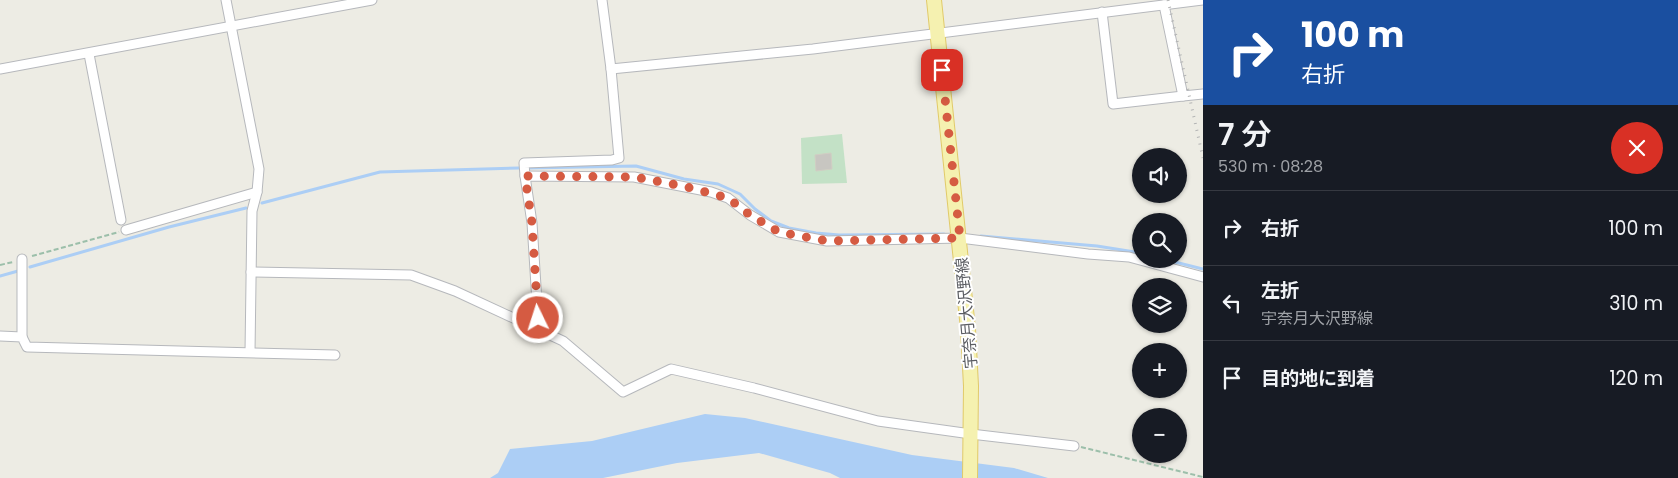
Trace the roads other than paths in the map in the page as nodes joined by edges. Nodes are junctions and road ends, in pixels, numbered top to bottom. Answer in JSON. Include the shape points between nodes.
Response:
{"nodes":[{"id":1,"x":226,"y":0,"type":"edge"},
{"id":2,"x":372,"y":0,"type":"edge"},
{"id":3,"x":602,"y":0,"type":"edge"},
{"id":4,"x":934,"y":0,"type":"edge"},
{"id":5,"x":1203,"y":0,"type":"edge"},
{"id":6,"x":1164,"y":5,"type":"junction"},
{"id":7,"x":1102,"y":12,"type":"junction"},
{"id":8,"x":231,"y":26,"type":"junction"},
{"id":9,"x":938,"y":32,"type":"junction"},
{"id":10,"x":89,"y":54,"type":"junction"},
{"id":11,"x":0,"y":69,"type":"edge"},
{"id":12,"x":611,"y":69,"type":"junction"},
{"id":13,"x":1203,"y":94,"type":"edge"},
{"id":14,"x":1183,"y":96,"type":"junction"},
{"id":15,"x":525,"y":176,"type":"junction"},
{"id":16,"x":257,"y":192,"type":"junction"},
{"id":17,"x":121,"y":220,"type":"dead end"},
{"id":18,"x":126,"y":230,"type":"road end"},
{"id":19,"x":960,"y":238,"type":"junction"},
{"id":20,"x":22,"y":259,"type":"road end"},
{"id":21,"x":251,"y":272,"type":"junction"},
{"id":22,"x":1203,"y":277,"type":"edge"},
{"id":23,"x":534,"y":328,"type":"junction"},
{"id":24,"x":0,"y":336,"type":"edge"},
{"id":25,"x":22,"y":337,"type":"junction"},
{"id":26,"x":250,"y":352,"type":"junction"},
{"id":27,"x":335,"y":355,"type":"dead end"},
{"id":28,"x":970,"y":440,"type":"junction"},
{"id":29,"x":1074,"y":446,"type":"road end"},
{"id":30,"x":970,"y":478,"type":"edge"}],
"edges":[{"from":1,"to":8,"type":"street"},
{"from":2,"to":8,"type":"street"},
{"from":3,"to":12,"type":"street"},
{"from":4,"to":9,"type":"main road","name":"宇奈月大沢野線"},
{"from":5,"to":6,"type":"street"},
{"from":6,"to":7,"type":"street"},
{"from":6,"to":14,"type":"street"},
{"from":7,"to":9,"type":"street"},
{"from":7,"to":14,"type":"street","via":[[1113,104]]},
{"from":8,"to":10,"type":"street"},
{"from":8,"to":16,"type":"street","via":[[258,169]]},
{"from":9,"to":12,"type":"street"},
{"from":9,"to":19,"type":"main road","name":"宇奈月大沢野線"},
{"from":10,"to":11,"type":"street"},
{"from":10,"to":17,"type":"street"},
{"from":12,"to":15,"type":"street","via":[[619,158],[524,162]]},
{"from":13,"to":14,"type":"street"},
{"from":15,"to":19,"type":"street","via":[[634,177],[683,186],[728,198],[779,232],[827,241]]},
{"from":15,"to":23,"type":"street","via":[[532,223],[538,318]]},
{"from":16,"to":18,"type":"street"},
{"from":16,"to":21,"type":"street","via":[[252,211]]},
{"from":19,"to":22,"type":"street","via":[[1129,257]]},
{"from":19,"to":28,"type":"main road","name":"宇奈月大沢野線","via":[[971,386]]},
{"from":20,"to":25,"type":"street"},
{"from":21,"to":23,"type":"street","via":[[411,275],[455,291]]},
{"from":21,"to":26,"type":"street"},
{"from":23,"to":28,"type":"street","via":[[563,341],[623,392],[671,369],[878,421]]},
{"from":24,"to":25,"type":"street"},
{"from":25,"to":26,"type":"street","via":[[27,347]]},
{"from":26,"to":27,"type":"street"},
{"from":28,"to":29,"type":"street"},
{"from":28,"to":30,"type":"main road","name":"宇奈月大沢野線"}]}
